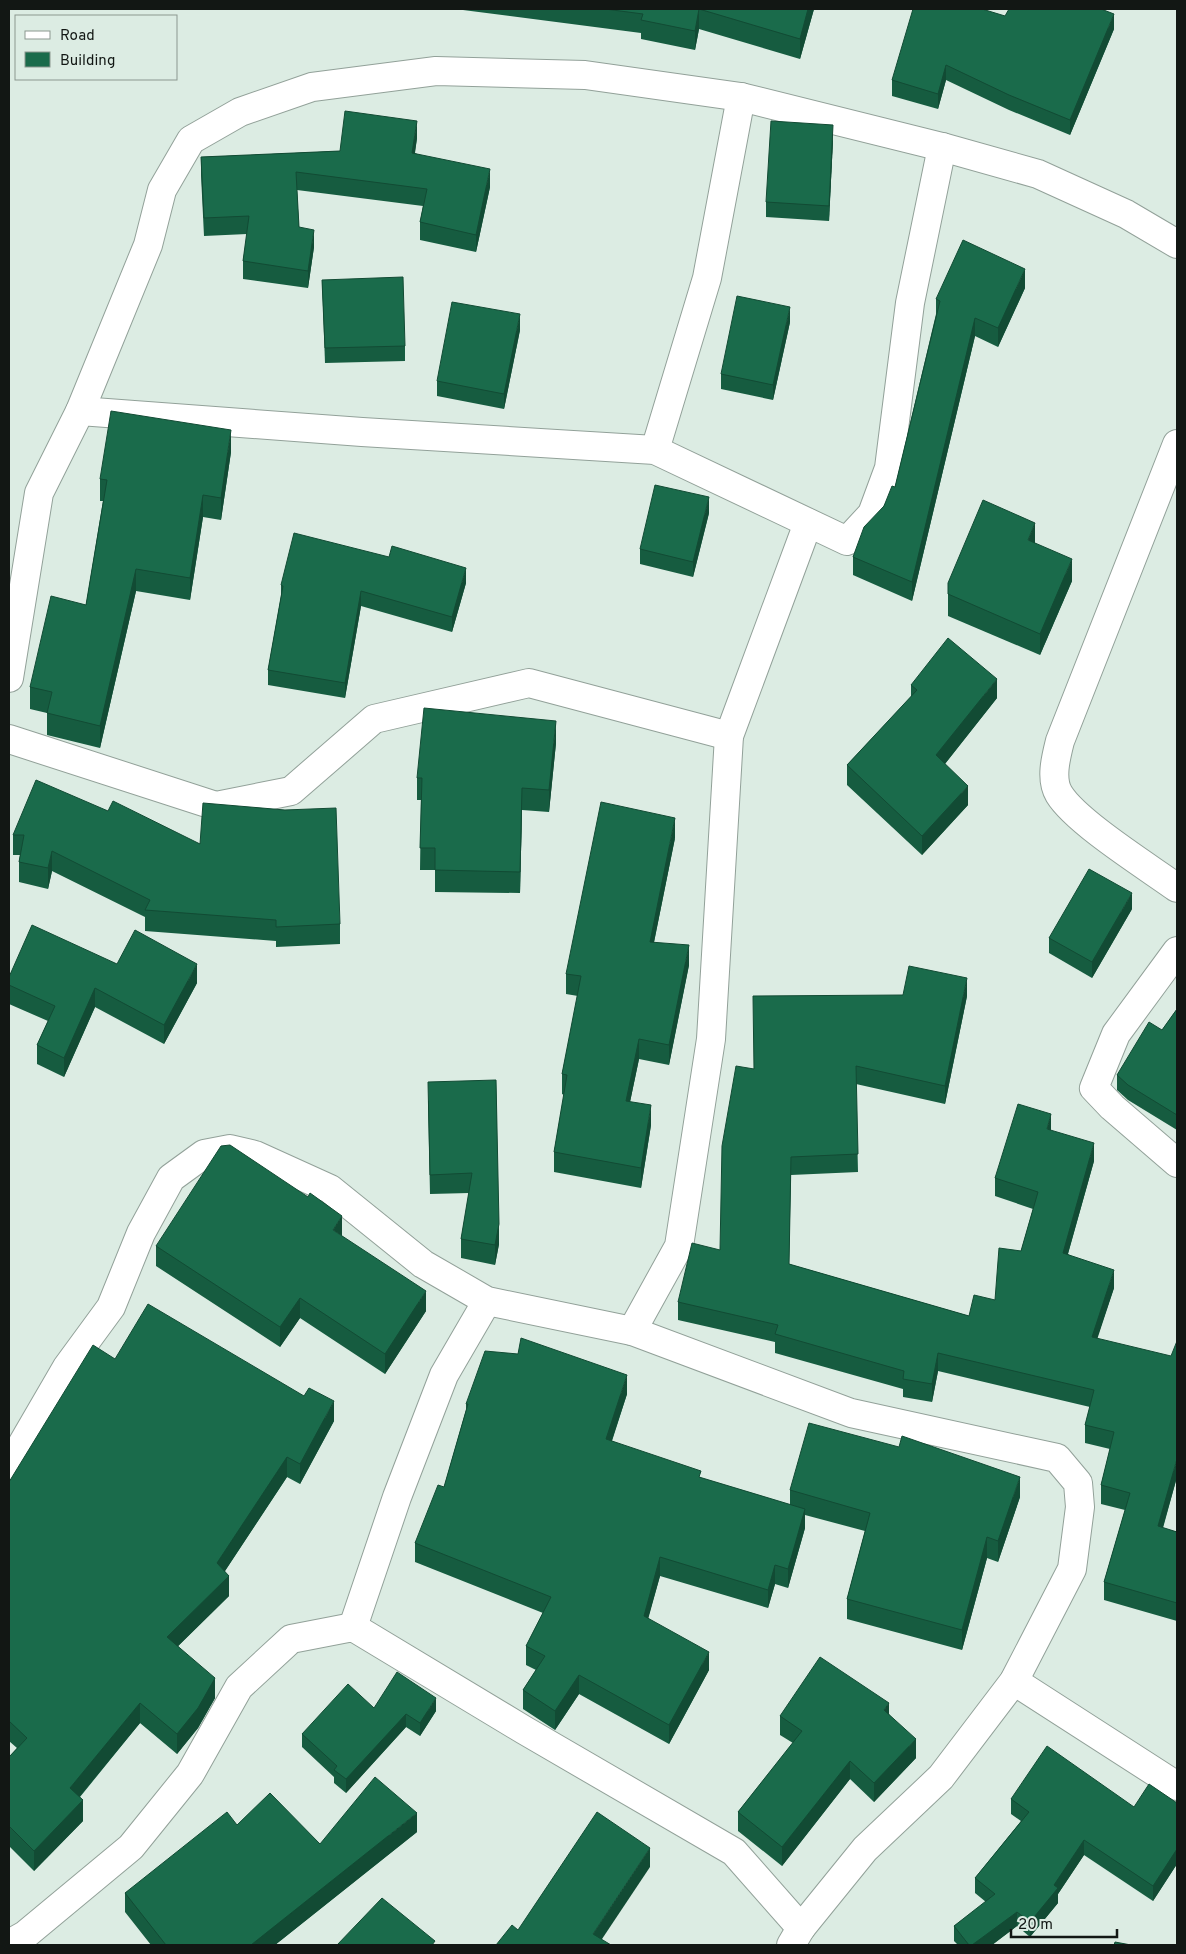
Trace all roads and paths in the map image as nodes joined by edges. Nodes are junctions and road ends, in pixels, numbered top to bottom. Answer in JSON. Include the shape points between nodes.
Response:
{"nodes":[{"id":1,"x":741,"y":97,"type":"junction"},
{"id":2,"x":942,"y":147,"type":"junction"},
{"id":3,"x":1177,"y":244,"type":"edge"},
{"id":4,"x":80,"y":410,"type":"junction"},
{"id":5,"x":1177,"y":444,"type":"edge"},
{"id":6,"x":655,"y":450,"type":"junction"},
{"id":7,"x":808,"y":523,"type":"junction"},
{"id":8,"x":9,"y":678,"type":"edge"},
{"id":9,"x":729,"y":736,"type":"junction"},
{"id":10,"x":9,"y":739,"type":"edge"},
{"id":11,"x":1177,"y":888,"type":"edge"},
{"id":12,"x":1177,"y":951,"type":"edge"},
{"id":13,"x":1177,"y":1163,"type":"edge"},
{"id":14,"x":487,"y":1301,"type":"junction"},
{"id":15,"x":632,"y":1331,"type":"junction"},
{"id":16,"x":9,"y":1467,"type":"edge"},
{"id":17,"x":353,"y":1627,"type":"junction"},
{"id":18,"x":1014,"y":1681,"type":"junction"},
{"id":19,"x":1177,"y":1786,"type":"edge"},
{"id":20,"x":796,"y":1936,"type":"edge"},
{"id":21,"x":9,"y":1944,"type":"edge"}],
"edges":[{"from":1,"to":2,"type":"street"},
{"from":1,"to":4,"type":"street","via":[[585,75],[436,71],[312,87],[240,112],[191,140],[162,190],[148,245]]},
{"from":1,"to":6,"type":"street","via":[[707,278]]},
{"from":2,"to":3,"type":"street","via":[[1038,174],[1126,214]]},
{"from":2,"to":7,"type":"street","via":[[910,303],[889,468],[872,514],[847,541]]},
{"from":4,"to":6,"type":"street"},
{"from":4,"to":8,"type":"street","via":[[39,493]]},
{"from":5,"to":11,"type":"street","via":[[1060,741],[1054,764],[1058,793],[1080,817]]},
{"from":6,"to":7,"type":"street"},
{"from":7,"to":9,"type":"street"},
{"from":9,"to":10,"type":"street","via":[[530,683],[374,719],[291,791],[216,806]]},
{"from":9,"to":15,"type":"street","via":[[711,1039],[679,1246]]},
{"from":12,"to":13,"type":"street","via":[[1116,1034],[1094,1088]]},
{"from":14,"to":15,"type":"street"},
{"from":14,"to":16,"type":"street","via":[[423,1264],[330,1189],[255,1155],[230,1150],[204,1154],[171,1178],[142,1233],[110,1307],[67,1367]]},
{"from":14,"to":17,"type":"street","via":[[444,1374],[397,1497]]},
{"from":15,"to":18,"type":"street","via":[[851,1414],[1057,1458],[1078,1483],[1080,1507],[1072,1569]]},
{"from":17,"to":20,"type":"street","via":[[734,1852]]},
{"from":17,"to":21,"type":"street","via":[[291,1639],[284,1645],[239,1687],[190,1774],[131,1847],[25,1935]]},
{"from":18,"to":19,"type":"street"},
{"from":18,"to":20,"type":"street","via":[[941,1777],[865,1849]]}]}
